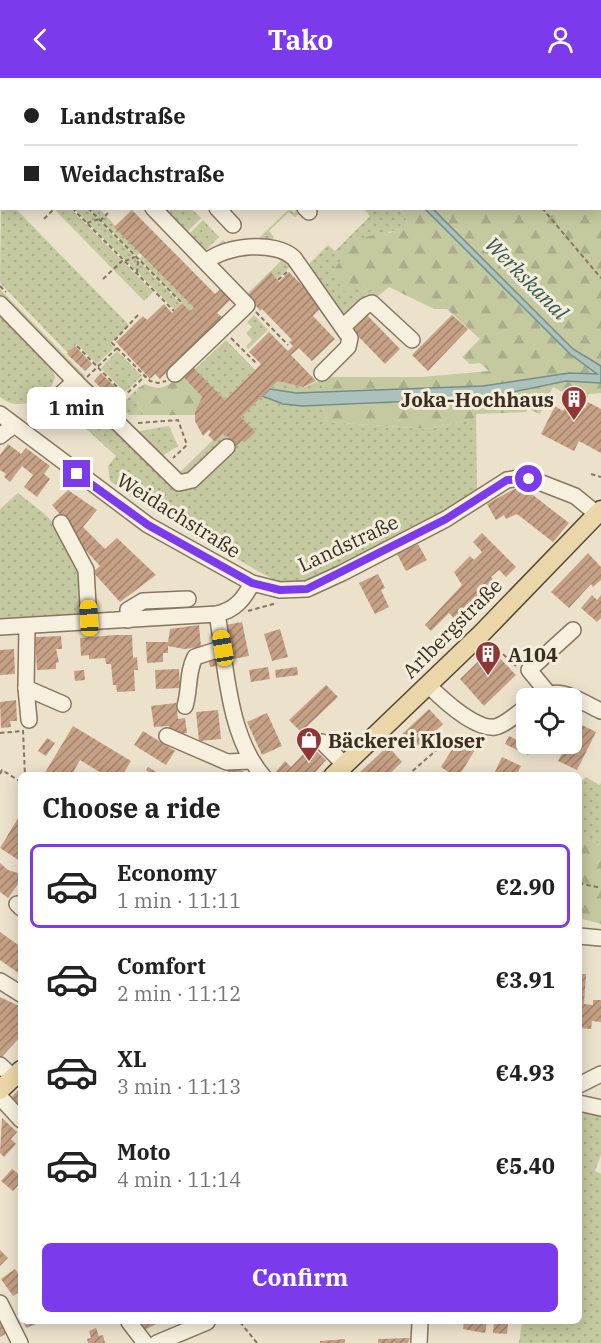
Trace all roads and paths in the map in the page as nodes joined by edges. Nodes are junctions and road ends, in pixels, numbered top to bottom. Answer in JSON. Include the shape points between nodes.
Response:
{"nodes":[{"id":1,"x":53,"y":210,"type":"edge"},
{"id":2,"x":74,"y":210,"type":"edge"},
{"id":3,"x":90,"y":210,"type":"edge"},
{"id":4,"x":155,"y":210,"type":"edge"},
{"id":5,"x":220,"y":210,"type":"edge"},
{"id":6,"x":544,"y":210,"type":"edge"},
{"id":7,"x":108,"y":213,"type":"dead end"},
{"id":8,"x":44,"y":219,"type":"dead end"},
{"id":9,"x":100,"y":220,"type":"junction"},
{"id":10,"x":87,"y":223,"type":"junction"},
{"id":11,"x":233,"y":225,"type":"dead end"},
{"id":12,"x":141,"y":254,"type":"dead end"},
{"id":13,"x":137,"y":258,"type":"junction"},
{"id":14,"x":124,"y":260,"type":"junction"},
{"id":15,"x":206,"y":262,"type":"junction"},
{"id":16,"x":138,"y":275,"type":"junction"},
{"id":17,"x":601,"y":278,"type":"edge"},
{"id":18,"x":103,"y":279,"type":"dead end"},
{"id":19,"x":182,"y":303,"type":"dead end"},
{"id":20,"x":0,"y":304,"type":"edge"},
{"id":21,"x":247,"y":305,"type":"junction"},
{"id":22,"x":174,"y":311,"type":"dead end"},
{"id":23,"x":138,"y":315,"type":"dead end"},
{"id":24,"x":342,"y":327,"type":"junction"},
{"id":25,"x":222,"y":329,"type":"junction"},
{"id":26,"x":412,"y":340,"type":"dead end"},
{"id":27,"x":288,"y":345,"type":"dead end"},
{"id":28,"x":77,"y":346,"type":"dead end"},
{"id":29,"x":117,"y":348,"type":"junction"},
{"id":30,"x":257,"y":364,"type":"dead end"},
{"id":31,"x":98,"y":367,"type":"junction"},
{"id":32,"x":322,"y":373,"type":"dead end"},
{"id":33,"x":175,"y":374,"type":"joint"},
{"id":34,"x":145,"y":376,"type":"junction"},
{"id":35,"x":77,"y":383,"type":"junction"},
{"id":36,"x":125,"y":395,"type":"junction"},
{"id":37,"x":50,"y":404,"type":"dead end"},
{"id":38,"x":107,"y":413,"type":"junction"},
{"id":39,"x":0,"y":414,"type":"edge"},
{"id":40,"x":14,"y":425,"type":"junction"},
{"id":41,"x":119,"y":425,"type":"junction"},
{"id":42,"x":0,"y":436,"type":"edge"},
{"id":43,"x":227,"y":447,"type":"dead end"},
{"id":44,"x":162,"y":469,"type":"junction"},
{"id":45,"x":591,"y":474,"type":"dead end"},
{"id":46,"x":601,"y":477,"type":"edge"},
{"id":47,"x":599,"y":512,"type":"edge"},
{"id":48,"x":61,"y":524,"type":"dead end"},
{"id":49,"x":252,"y":583,"type":"junction"},
{"id":50,"x":188,"y":599,"type":"dead end"},
{"id":51,"x":286,"y":600,"type":"dead end"},
{"id":52,"x":224,"y":612,"type":"junction"},
{"id":53,"x":128,"y":620,"type":"junction"},
{"id":54,"x":89,"y":622,"type":"junction"},
{"id":55,"x":27,"y":626,"type":"junction"},
{"id":56,"x":0,"y":627,"type":"edge"},
{"id":57,"x":573,"y":630,"type":"dead end"},
{"id":58,"x":482,"y":633,"type":"junction"},
{"id":59,"x":223,"y":648,"type":"junction"},
{"id":60,"x":529,"y":670,"type":"junction"},
{"id":61,"x":428,"y":685,"type":"junction"},
{"id":62,"x":26,"y":688,"type":"junction"},
{"id":63,"x":538,"y":688,"type":"edge"},
{"id":64,"x":582,"y":702,"type":"edge"},
{"id":65,"x":63,"y":704,"type":"dead end"},
{"id":66,"x":185,"y":706,"type":"dead end"},
{"id":67,"x":601,"y":711,"type":"edge"},
{"id":68,"x":516,"y":714,"type":"edge"},
{"id":69,"x":25,"y":725,"type":"junction"},
{"id":70,"x":0,"y":733,"type":"edge"},
{"id":71,"x":167,"y":736,"type":"dead end"},
{"id":72,"x":322,"y":742,"type":"dead end"},
{"id":73,"x":456,"y":743,"type":"dead end"},
{"id":74,"x":250,"y":761,"type":"junction"},
{"id":75,"x":338,"y":770,"type":"edge"},
{"id":76,"x":25,"y":772,"type":"edge"},
{"id":77,"x":260,"y":772,"type":"edge"},
{"id":78,"x":412,"y":772,"type":"edge"},
{"id":79,"x":0,"y":774,"type":"edge"},
{"id":80,"x":18,"y":780,"type":"edge"},
{"id":81,"x":582,"y":885,"type":"edge"},
{"id":82,"x":601,"y":888,"type":"edge"},
{"id":83,"x":582,"y":936,"type":"edge"},
{"id":84,"x":601,"y":938,"type":"edge"},
{"id":85,"x":0,"y":981,"type":"edge"},
{"id":86,"x":18,"y":992,"type":"edge"},
{"id":87,"x":601,"y":1074,"type":"edge"},
{"id":88,"x":582,"y":1084,"type":"edge"},
{"id":89,"x":0,"y":1097,"type":"edge"},
{"id":90,"x":582,"y":1104,"type":"edge"},
{"id":91,"x":601,"y":1108,"type":"edge"},
{"id":92,"x":18,"y":1117,"type":"edge"},
{"id":93,"x":0,"y":1303,"type":"edge"},
{"id":94,"x":131,"y":1324,"type":"edge"},
{"id":95,"x":202,"y":1324,"type":"edge"},
{"id":96,"x":242,"y":1324,"type":"edge"},
{"id":97,"x":420,"y":1324,"type":"edge"},
{"id":98,"x":20,"y":1343,"type":"edge"},
{"id":99,"x":145,"y":1343,"type":"edge"},
{"id":100,"x":157,"y":1343,"type":"edge"},
{"id":101,"x":257,"y":1343,"type":"edge"},
{"id":102,"x":419,"y":1343,"type":"edge"}],
"edges":[{"from":1,"to":8,"type":"path"},
{"from":2,"to":10,"type":"path"},
{"from":3,"to":9,"type":"path"},
{"from":4,"to":15,"type":"street"},
{"from":5,"to":11,"type":"street"},
{"from":6,"to":17,"type":"path"},
{"from":7,"to":9,"type":"path"},
{"from":9,"to":10,"type":"path"},
{"from":9,"to":13,"type":"path"},
{"from":10,"to":14,"type":"path"},
{"from":12,"to":13,"type":"path"},
{"from":13,"to":14,"type":"path"},
{"from":13,"to":16,"type":"path"},
{"from":13,"to":19,"type":"path"},
{"from":14,"to":16,"type":"path"},
{"from":14,"to":18,"type":"path"},
{"from":15,"to":21,"type":"street"},
{"from":15,"to":24,"type":"street","via":[[218,255],[260,245],[282,249],[299,264]]},
{"from":16,"to":22,"type":"path"},
{"from":20,"to":35,"type":"street"},
{"from":21,"to":25,"type":"street"},
{"from":21,"to":27,"type":"path"},
{"from":23,"to":29,"type":"path","via":[[112,343]]},
{"from":24,"to":26,"type":"street","via":[[372,303]]},
{"from":24,"to":32,"type":"street","via":[[350,344]]},
{"from":25,"to":30,"type":"path"},
{"from":25,"to":33,"type":"street"},
{"from":28,"to":31,"type":"path"},
{"from":29,"to":31,"type":"path"},
{"from":29,"to":34,"type":"path"},
{"from":31,"to":35,"type":"path"},
{"from":31,"to":36,"type":"path"},
{"from":33,"to":34,"type":"path","via":[[161,383]]},
{"from":34,"to":36,"type":"path"},
{"from":35,"to":37,"type":"street"},
{"from":35,"to":38,"type":"street"},
{"from":36,"to":38,"type":"path"},
{"from":38,"to":41,"type":"street"},
{"from":39,"to":40,"type":"street","name":"Weidachstraße"},
{"from":40,"to":42,"type":"street"},
{"from":40,"to":49,"type":"street","name":"Weidachstraße","via":[[148,525]]},
{"from":41,"to":44,"type":"street"},
{"from":41,"to":44,"type":"path","via":[[178,420],[187,445]]},
{"from":43,"to":44,"type":"street","via":[[188,483],[175,481]]},
{"from":45,"to":46,"type":"path"},
{"from":47,"to":49,"type":"street","name":"Landstraße","via":[[574,496],[539,482],[507,480],[446,519],[307,589],[280,590]]},
{"from":47,"to":58,"type":"main road","name":"Arlbergstraße"},
{"from":48,"to":54,"type":"street","via":[[86,570]]},
{"from":49,"to":52,"type":"street","via":[[245,597]]},
{"from":50,"to":53,"type":"street","via":[[143,601],[128,610]]},
{"from":51,"to":52,"type":"path","via":[[245,612]]},
{"from":52,"to":53,"type":"street"},
{"from":52,"to":59,"type":"street"},
{"from":53,"to":54,"type":"street"},
{"from":54,"to":55,"type":"street"},
{"from":55,"to":56,"type":"street"},
{"from":55,"to":62,"type":"street"},
{"from":57,"to":60,"type":"street"},
{"from":58,"to":60,"type":"path","via":[[514,665]]},
{"from":58,"to":61,"type":"main road","name":"Arlbergstraße"},
{"from":59,"to":66,"type":"street","via":[[195,657],[190,666]]},
{"from":59,"to":74,"type":"street","via":[[235,722]]},
{"from":60,"to":63,"type":"street"},
{"from":61,"to":68,"type":"street","via":[[453,708],[484,727],[496,727]]},
{"from":61,"to":75,"type":"main road","name":"Arlbergstraße"},
{"from":62,"to":65,"type":"street"},
{"from":62,"to":69,"type":"street"},
{"from":64,"to":67,"type":"street"},
{"from":69,"to":70,"type":"path"},
{"from":69,"to":76,"type":"path"},
{"from":71,"to":74,"type":"street","via":[[227,762]]},
{"from":72,"to":75,"type":"street"},
{"from":73,"to":78,"type":"path","via":[[450,738]]},
{"from":74,"to":77,"type":"street"},
{"from":79,"to":80,"type":"path","via":[[2,770]]},
{"from":81,"to":82,"type":"path"},
{"from":83,"to":84,"type":"street"},
{"from":85,"to":86,"type":"street"},
{"from":87,"to":88,"type":"street"},
{"from":89,"to":92,"type":"street"},
{"from":90,"to":91,"type":"street"},
{"from":93,"to":98,"type":"street"},
{"from":94,"to":99,"type":"street"},
{"from":95,"to":100,"type":"street"},
{"from":96,"to":101,"type":"path"},
{"from":97,"to":102,"type":"street"}]}
